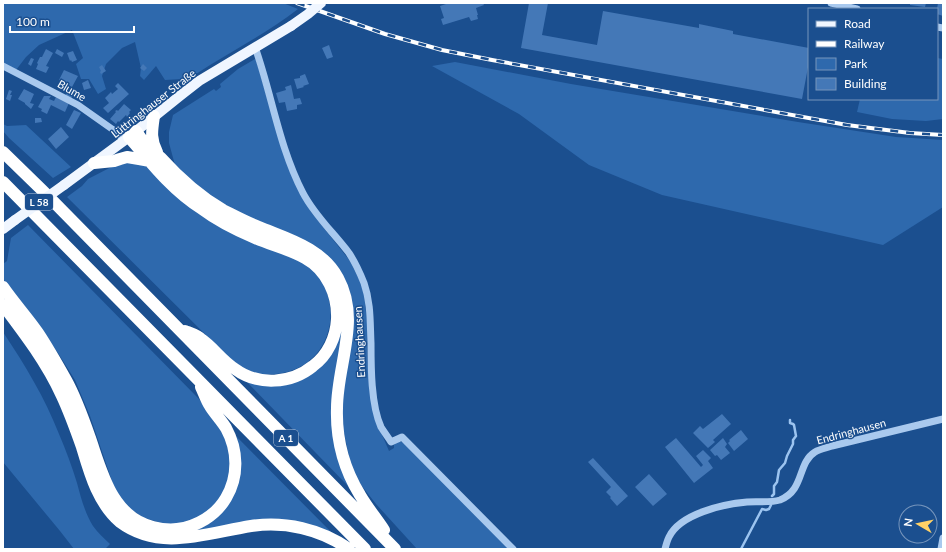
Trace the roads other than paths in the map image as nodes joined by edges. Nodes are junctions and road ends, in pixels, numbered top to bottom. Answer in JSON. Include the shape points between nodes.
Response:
{"nodes":[{"id":1,"x":322,"y":3,"type":"edge"},
{"id":2,"x":832,"y":3,"type":"edge"},
{"id":3,"x":853,"y":8,"type":"edge"},
{"id":4,"x":255,"y":47,"type":"junction"},
{"id":5,"x":3,"y":66,"type":"edge"},
{"id":6,"x":154,"y":116,"type":"junction"},
{"id":7,"x":130,"y":136,"type":"junction"},
{"id":8,"x":3,"y":152,"type":"edge"},
{"id":9,"x":155,"y":159,"type":"junction"},
{"id":10,"x":94,"y":163,"type":"junction"},
{"id":11,"x":3,"y":182,"type":"edge"},
{"id":12,"x":3,"y":229,"type":"edge"},
{"id":13,"x":3,"y":287,"type":"edge"},
{"id":14,"x":3,"y":305,"type":"edge"},
{"id":15,"x":177,"y":327,"type":"junction"},
{"id":16,"x":196,"y":377,"type":"junction"},
{"id":17,"x":943,"y":419,"type":"edge"},
{"id":18,"x":943,"y":538,"type":"edge"},
{"id":19,"x":349,"y":549,"type":"edge"},
{"id":20,"x":365,"y":549,"type":"edge"},
{"id":21,"x":396,"y":549,"type":"edge"},
{"id":22,"x":513,"y":549,"type":"edge"},
{"id":23,"x":665,"y":549,"type":"edge"},
{"id":24,"x":941,"y":549,"type":"edge"}],
"edges":[{"from":1,"to":4,"type":"main road","name":"Lüttringhauser Straße","number":"L 58","bridge":true,"via":[[292,26]]},
{"from":2,"to":3,"type":"street"},
{"from":4,"to":6,"type":"main road","name":"Lüttringhauser Straße","number":"L 58","via":[[199,81]]},
{"from":4,"to":22,"type":"street","name":"Endringhausen","via":[[288,160],[296,179],[314,211],[350,254],[364,283],[370,310],[372,386],[381,426],[391,442],[402,437]]},
{"from":5,"to":7,"type":"street","name":"Blume","via":[[78,105],[112,128]]},
{"from":6,"to":7,"type":"main road","name":"Lüttringhauser Straße","number":"L 58"},
{"from":6,"to":9,"type":"highway","via":[[152,138]]},
{"from":7,"to":9,"type":"highway"},
{"from":7,"to":10,"type":"main road","name":"Lüttringhauser Straße","number":"L 58"},
{"from":8,"to":15,"type":"highway","number":"A 1"},
{"from":9,"to":10,"type":"highway","via":[[127,157]]},
{"from":9,"to":15,"type":"highway","via":[[173,186],[216,219],[312,263],[330,285],[337,305],[336,332],[324,356],[307,371],[284,380],[265,380],[244,375],[232,368],[201,338]]},
{"from":9,"to":21,"type":"highway","via":[[217,206],[242,220],[309,249],[324,259],[336,273],[345,292],[348,318],[348,334],[337,402],[341,450],[360,495]]},
{"from":10,"to":12,"type":"main road","name":"Lüttringhauser Straße","number":"L 58","bridge":true},
{"from":11,"to":16,"type":"highway","number":"A 1"},
{"from":13,"to":16,"type":"highway","via":[[38,333],[66,381],[113,498],[129,516],[150,527],[173,530],[198,523],[219,508],[233,483],[234,449]]},
{"from":14,"to":19,"type":"highway","via":[[54,380],[71,417],[98,492],[110,511],[125,526],[151,538],[176,540],[199,538],[252,526],[292,526],[319,533]]},
{"from":15,"to":21,"type":"highway","number":"A 1"},
{"from":16,"to":20,"type":"highway","number":"A 1"},
{"from":17,"to":23,"type":"street","name":"Endringhausen","via":[[815,452],[809,457],[797,485],[785,497],[719,507],[688,518],[679,524],[669,537]]},
{"from":18,"to":24,"type":"street"}]}
